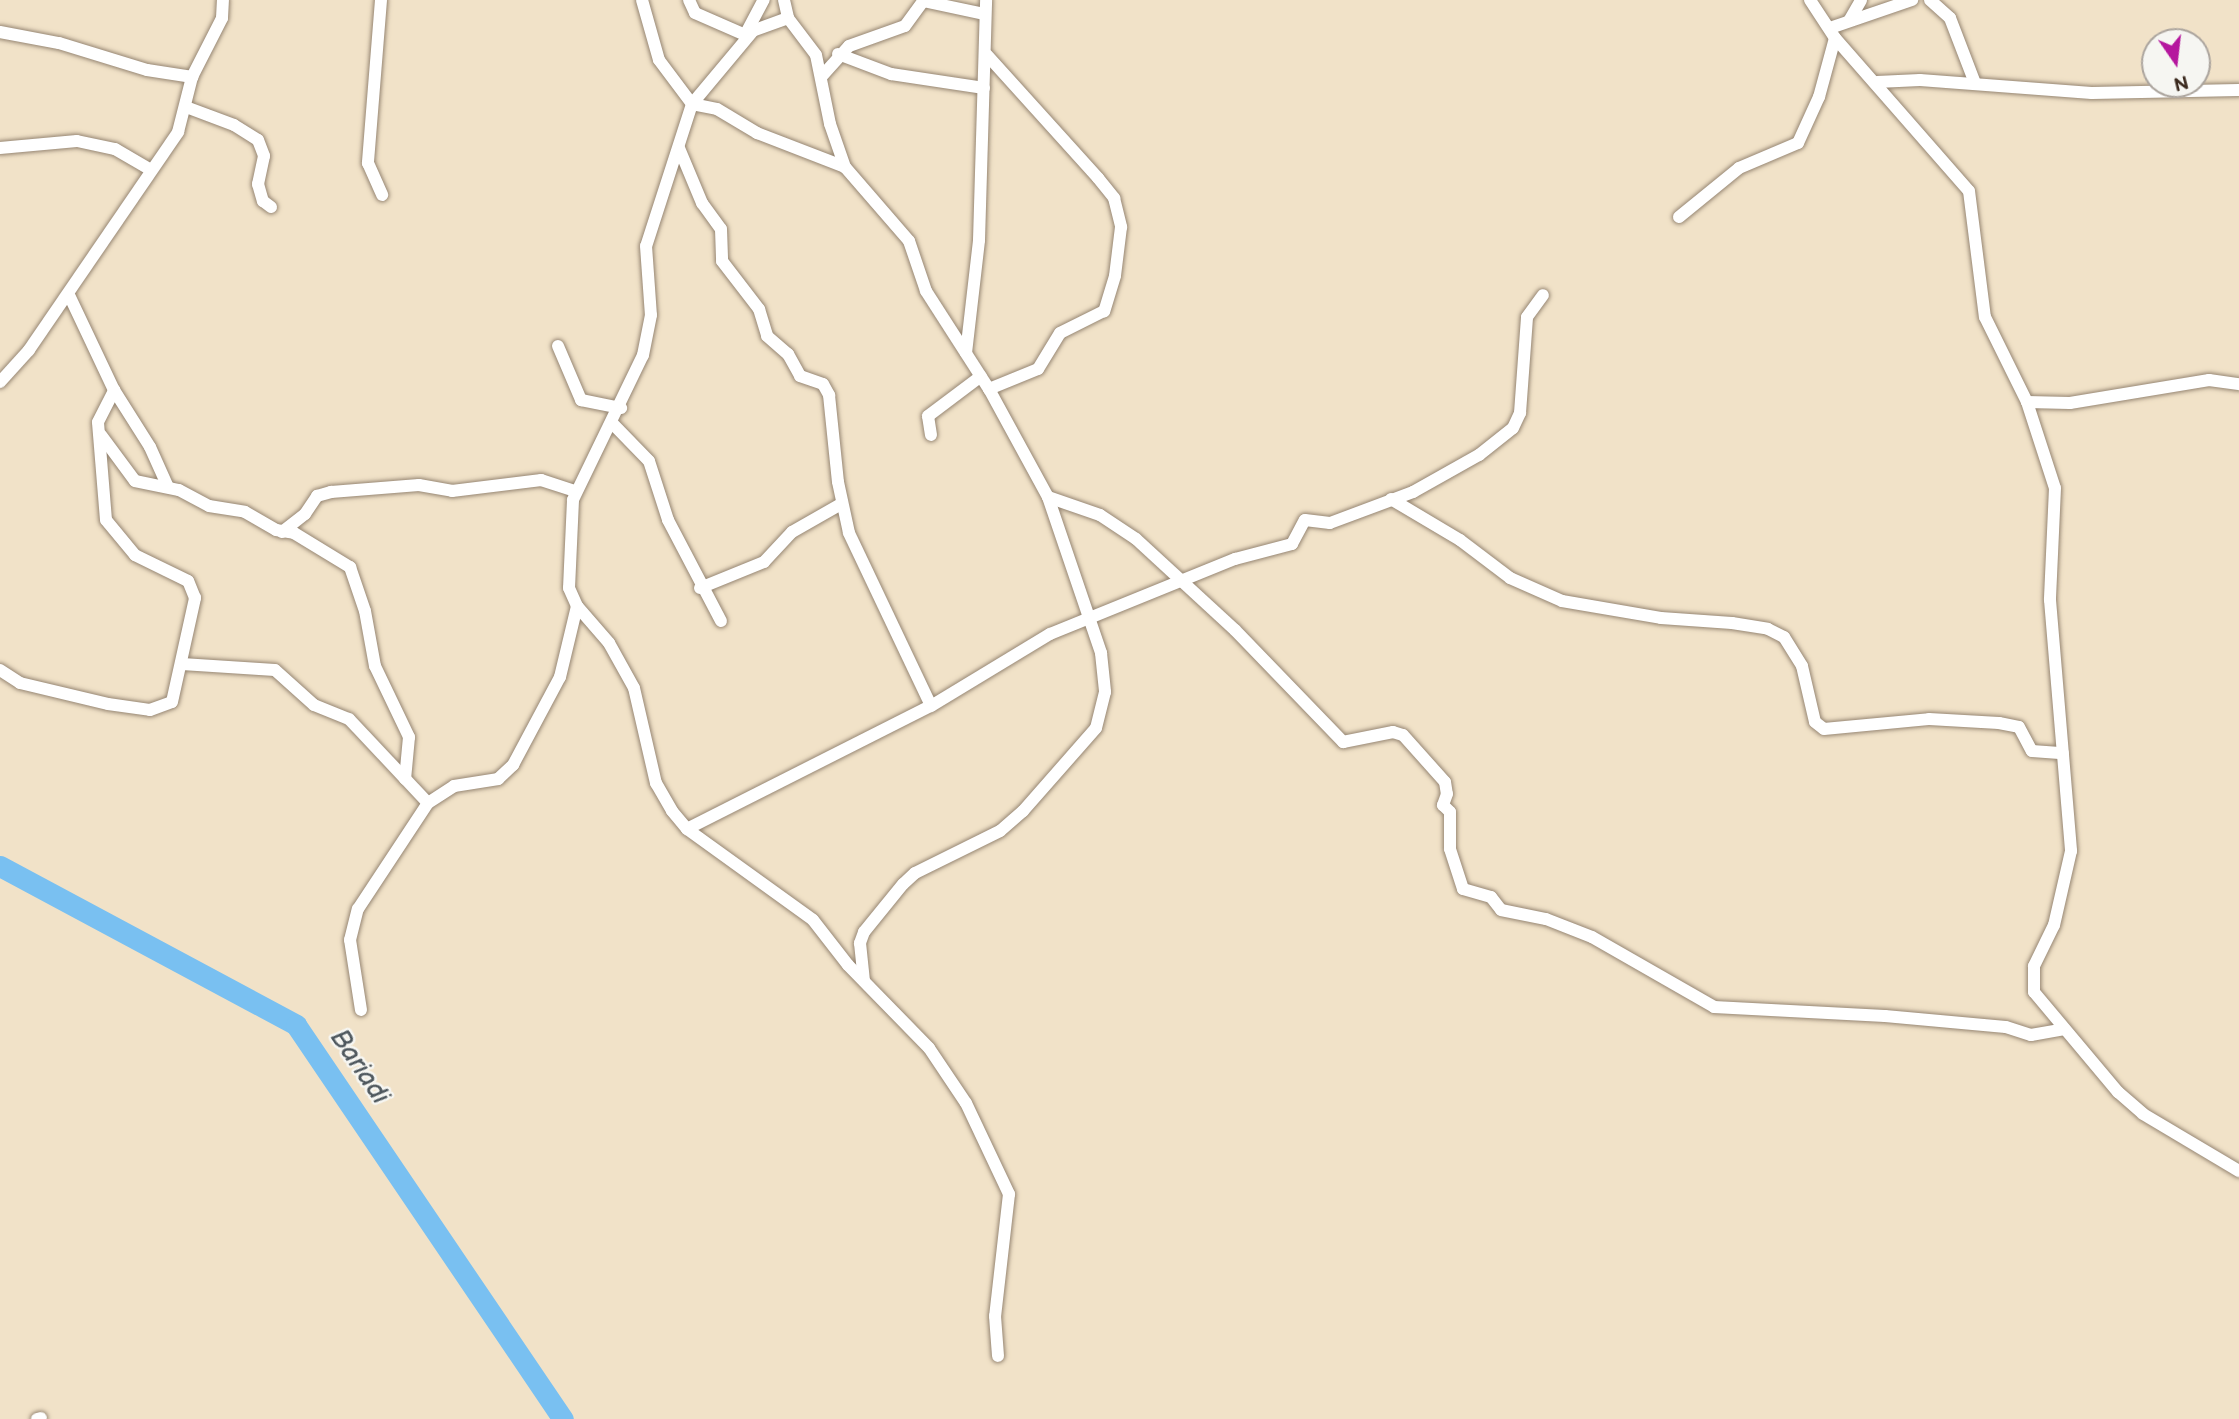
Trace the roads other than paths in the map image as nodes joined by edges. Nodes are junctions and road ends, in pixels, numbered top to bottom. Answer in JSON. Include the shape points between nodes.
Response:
{"nodes":[{"id":1,"x":223,"y":0,"type":"edge"},
{"id":2,"x":381,"y":0,"type":"edge"},
{"id":3,"x":642,"y":0,"type":"edge"},
{"id":4,"x":689,"y":0,"type":"edge"},
{"id":5,"x":764,"y":0,"type":"edge"},
{"id":6,"x":784,"y":0,"type":"edge"},
{"id":7,"x":986,"y":0,"type":"edge"},
{"id":8,"x":1810,"y":0,"type":"edge"},
{"id":9,"x":1861,"y":0,"type":"edge"},
{"id":10,"x":1912,"y":0,"type":"edge"},
{"id":11,"x":1930,"y":0,"type":"edge"},
{"id":12,"x":984,"y":14,"type":"junction"},
{"id":13,"x":788,"y":18,"type":"junction"},
{"id":14,"x":1849,"y":21,"type":"junction"},
{"id":15,"x":0,"y":32,"type":"edge"},
{"id":16,"x":1833,"y":33,"type":"junction"},
{"id":17,"x":745,"y":37,"type":"junction"},
{"id":18,"x":838,"y":54,"type":"junction"},
{"id":19,"x":987,"y":55,"type":"junction"},
{"id":20,"x":822,"y":76,"type":"junction"},
{"id":21,"x":192,"y":78,"type":"junction"},
{"id":22,"x":1877,"y":82,"type":"junction"},
{"id":23,"x":1975,"y":83,"type":"junction"},
{"id":24,"x":984,"y":88,"type":"junction"},
{"id":25,"x":2239,"y":90,"type":"edge"},
{"id":26,"x":692,"y":104,"type":"junction"},
{"id":27,"x":186,"y":107,"type":"junction"},
{"id":28,"x":0,"y":148,"type":"edge"},
{"id":29,"x":679,"y":148,"type":"junction"},
{"id":30,"x":845,"y":167,"type":"junction"},
{"id":31,"x":151,"y":170,"type":"junction"},
{"id":32,"x":382,"y":195,"type":"dead end"},
{"id":33,"x":271,"y":207,"type":"dead end"},
{"id":34,"x":1679,"y":217,"type":"dead end"},
{"id":35,"x":69,"y":295,"type":"junction"},
{"id":36,"x":1543,"y":295,"type":"dead end"},
{"id":37,"x":558,"y":346,"type":"dead end"},
{"id":38,"x":966,"y":353,"type":"junction"},
{"id":39,"x":981,"y":376,"type":"junction"},
{"id":40,"x":0,"y":382,"type":"edge"},
{"id":41,"x":2239,"y":384,"type":"edge"},
{"id":42,"x":989,"y":389,"type":"junction"},
{"id":43,"x":114,"y":390,"type":"junction"},
{"id":44,"x":2027,"y":402,"type":"junction"},
{"id":45,"x":621,"y":408,"type":"junction"},
{"id":46,"x":612,"y":423,"type":"junction"},
{"id":47,"x":100,"y":433,"type":"junction"},
{"id":48,"x":931,"y":435,"type":"dead end"},
{"id":49,"x":168,"y":487,"type":"junction"},
{"id":50,"x":575,"y":491,"type":"junction"},
{"id":51,"x":1048,"y":497,"type":"junction"},
{"id":52,"x":1391,"y":499,"type":"junction"},
{"id":53,"x":841,"y":504,"type":"junction"},
{"id":54,"x":282,"y":532,"type":"junction"},
{"id":55,"x":1183,"y":580,"type":"junction"},
{"id":56,"x":700,"y":589,"type":"junction"},
{"id":57,"x":577,"y":606,"type":"junction"},
{"id":58,"x":1088,"y":616,"type":"junction"},
{"id":59,"x":721,"y":621,"type":"dead end"},
{"id":60,"x":183,"y":664,"type":"junction"},
{"id":61,"x":0,"y":670,"type":"edge"},
{"id":62,"x":931,"y":706,"type":"junction"},
{"id":63,"x":2063,"y":753,"type":"junction"},
{"id":64,"x":405,"y":779,"type":"junction"},
{"id":65,"x":428,"y":803,"type":"junction"},
{"id":66,"x":687,"y":829,"type":"junction"},
{"id":67,"x":864,"y":981,"type":"junction"},
{"id":68,"x":362,"y":1010,"type":"dead end"},
{"id":69,"x":2064,"y":1028,"type":"junction"},
{"id":70,"x":2239,"y":1171,"type":"edge"},
{"id":71,"x":998,"y":1356,"type":"dead end"}],
"edges":[{"from":1,"to":21,"type":"street","via":[[219,26]]},
{"from":2,"to":32,"type":"street","via":[[368,163]]},
{"from":3,"to":26,"type":"street","via":[[659,60]]},
{"from":4,"to":17,"type":"street","via":[[699,16]]},
{"from":5,"to":17,"type":"street"},
{"from":6,"to":13,"type":"street"},
{"from":7,"to":12,"type":"street"},
{"from":8,"to":16,"type":"street"},
{"from":9,"to":14,"type":"street"},
{"from":10,"to":14,"type":"street"},
{"from":11,"to":23,"type":"street","via":[[1950,18]]},
{"from":12,"to":18,"type":"street","via":[[923,1],[905,26],[860,40]]},
{"from":12,"to":19,"type":"street"},
{"from":13,"to":17,"type":"street","via":[[759,26]]},
{"from":13,"to":20,"type":"street","via":[[816,55]]},
{"from":14,"to":16,"type":"street"},
{"from":15,"to":21,"type":"street","via":[[59,43],[147,71]]},
{"from":16,"to":22,"type":"street"},
{"from":16,"to":34,"type":"street","via":[[1819,97],[1798,143],[1738,168]]},
{"from":17,"to":26,"type":"street"},
{"from":18,"to":20,"type":"street"},
{"from":18,"to":24,"type":"street","via":[[891,74]]},
{"from":19,"to":24,"type":"street"},
{"from":19,"to":42,"type":"street","via":[[1114,198],[1121,227],[1115,276],[1104,311],[1060,333],[1038,369]]},
{"from":20,"to":30,"type":"street","via":[[830,124]]},
{"from":21,"to":27,"type":"street"},
{"from":22,"to":23,"type":"street"},
{"from":22,"to":44,"type":"street","via":[[1969,191],[1978,237],[1982,303]]},
{"from":23,"to":25,"type":"street","via":[[2081,93]]},
{"from":24,"to":38,"type":"street","via":[[979,240]]},
{"from":26,"to":29,"type":"street"},
{"from":26,"to":30,"type":"street","via":[[717,109],[757,134],[775,136]]},
{"from":27,"to":31,"type":"street","via":[[178,132]]},
{"from":27,"to":33,"type":"street","via":[[234,125],[258,140],[264,156],[258,184],[262,201]]},
{"from":28,"to":31,"type":"street","via":[[76,141],[115,149]]},
{"from":29,"to":45,"type":"street","via":[[645,252],[651,300],[649,334]]},
{"from":29,"to":53,"type":"street","via":[[702,203],[721,229],[722,261],[759,309],[766,336],[788,354],[800,376],[823,384],[829,395]]},
{"from":30,"to":38,"type":"street","via":[[909,242],[926,291]]},
{"from":31,"to":35,"type":"street"},
{"from":35,"to":40,"type":"street"},
{"from":35,"to":43,"type":"street"},
{"from":36,"to":52,"type":"street","via":[[1527,317],[1523,395],[1513,428],[1479,455]]},
{"from":37,"to":45,"type":"street","via":[[581,400]]},
{"from":38,"to":39,"type":"street"},
{"from":39,"to":42,"type":"street"},
{"from":39,"to":48,"type":"street","via":[[928,416]]},
{"from":41,"to":44,"type":"street","via":[[2209,380],[2070,403]]},
{"from":42,"to":51,"type":"street"},
{"from":43,"to":47,"type":"street","via":[[98,422]]},
{"from":43,"to":49,"type":"street","via":[[150,447]]},
{"from":44,"to":63,"type":"street","via":[[2055,488],[2050,600]]},
{"from":45,"to":46,"type":"street"},
{"from":46,"to":50,"type":"street"},
{"from":46,"to":56,"type":"street","via":[[649,461],[668,520]]},
{"from":47,"to":49,"type":"street","via":[[135,481]]},
{"from":47,"to":60,"type":"street","via":[[108,525],[135,555],[183,577],[192,587],[195,605]]},
{"from":49,"to":54,"type":"street","via":[[209,506],[245,512]]},
{"from":50,"to":54,"type":"street","via":[[541,480],[452,491],[419,485],[331,492],[317,496]]},
{"from":50,"to":57,"type":"street","via":[[567,572]]},
{"from":51,"to":55,"type":"street","via":[[1100,515]]},
{"from":51,"to":58,"type":"street"},
{"from":52,"to":55,"type":"street","via":[[1330,523],[1305,520],[1292,544],[1235,559]]},
{"from":52,"to":63,"type":"street","via":[[1460,540],[1510,578],[1562,601],[1661,618],[1744,625],[1784,637],[1802,666],[1815,722],[1824,729],[1929,719],[1999,723],[2019,727],[2032,751]]},
{"from":53,"to":56,"type":"street","via":[[792,532],[764,562]]},
{"from":53,"to":62,"type":"street","via":[[872,585]]},
{"from":54,"to":64,"type":"street","via":[[294,533],[335,557],[356,577],[375,666],[409,737]]},
{"from":55,"to":58,"type":"street"},
{"from":55,"to":69,"type":"street","via":[[1343,742],[1397,732],[1429,760],[1446,788],[1443,805],[1450,812],[1450,849],[1460,884],[1465,890],[1491,897],[1501,910],[1546,919],[1592,937],[1714,1007],[1885,1016],[2006,1027],[2031,1035]]},
{"from":56,"to":59,"type":"street"},
{"from":57,"to":65,"type":"street","via":[[560,677],[513,765],[498,779],[454,786]]},
{"from":57,"to":66,"type":"street","via":[[609,643],[634,688],[656,783]]},
{"from":58,"to":62,"type":"street","via":[[1019,651]]},
{"from":58,"to":67,"type":"street","via":[[1101,653],[1105,692],[1096,728],[1000,831],[909,877],[864,932],[860,943]]},
{"from":60,"to":61,"type":"street","via":[[171,704],[150,710],[48,691],[20,683]]},
{"from":60,"to":64,"type":"street","via":[[275,670],[314,705],[349,719]]},
{"from":62,"to":66,"type":"street"},
{"from":63,"to":69,"type":"street","via":[[2071,851],[2067,879],[2032,979],[2034,992]]},
{"from":64,"to":65,"type":"street"},
{"from":65,"to":68,"type":"street","via":[[351,925],[353,971]]},
{"from":66,"to":67,"type":"street","via":[[813,920]]},
{"from":67,"to":71,"type":"street","via":[[929,1048],[951,1078],[1009,1194],[995,1316]]},
{"from":69,"to":70,"type":"street","via":[[2143,1114]]}]}
